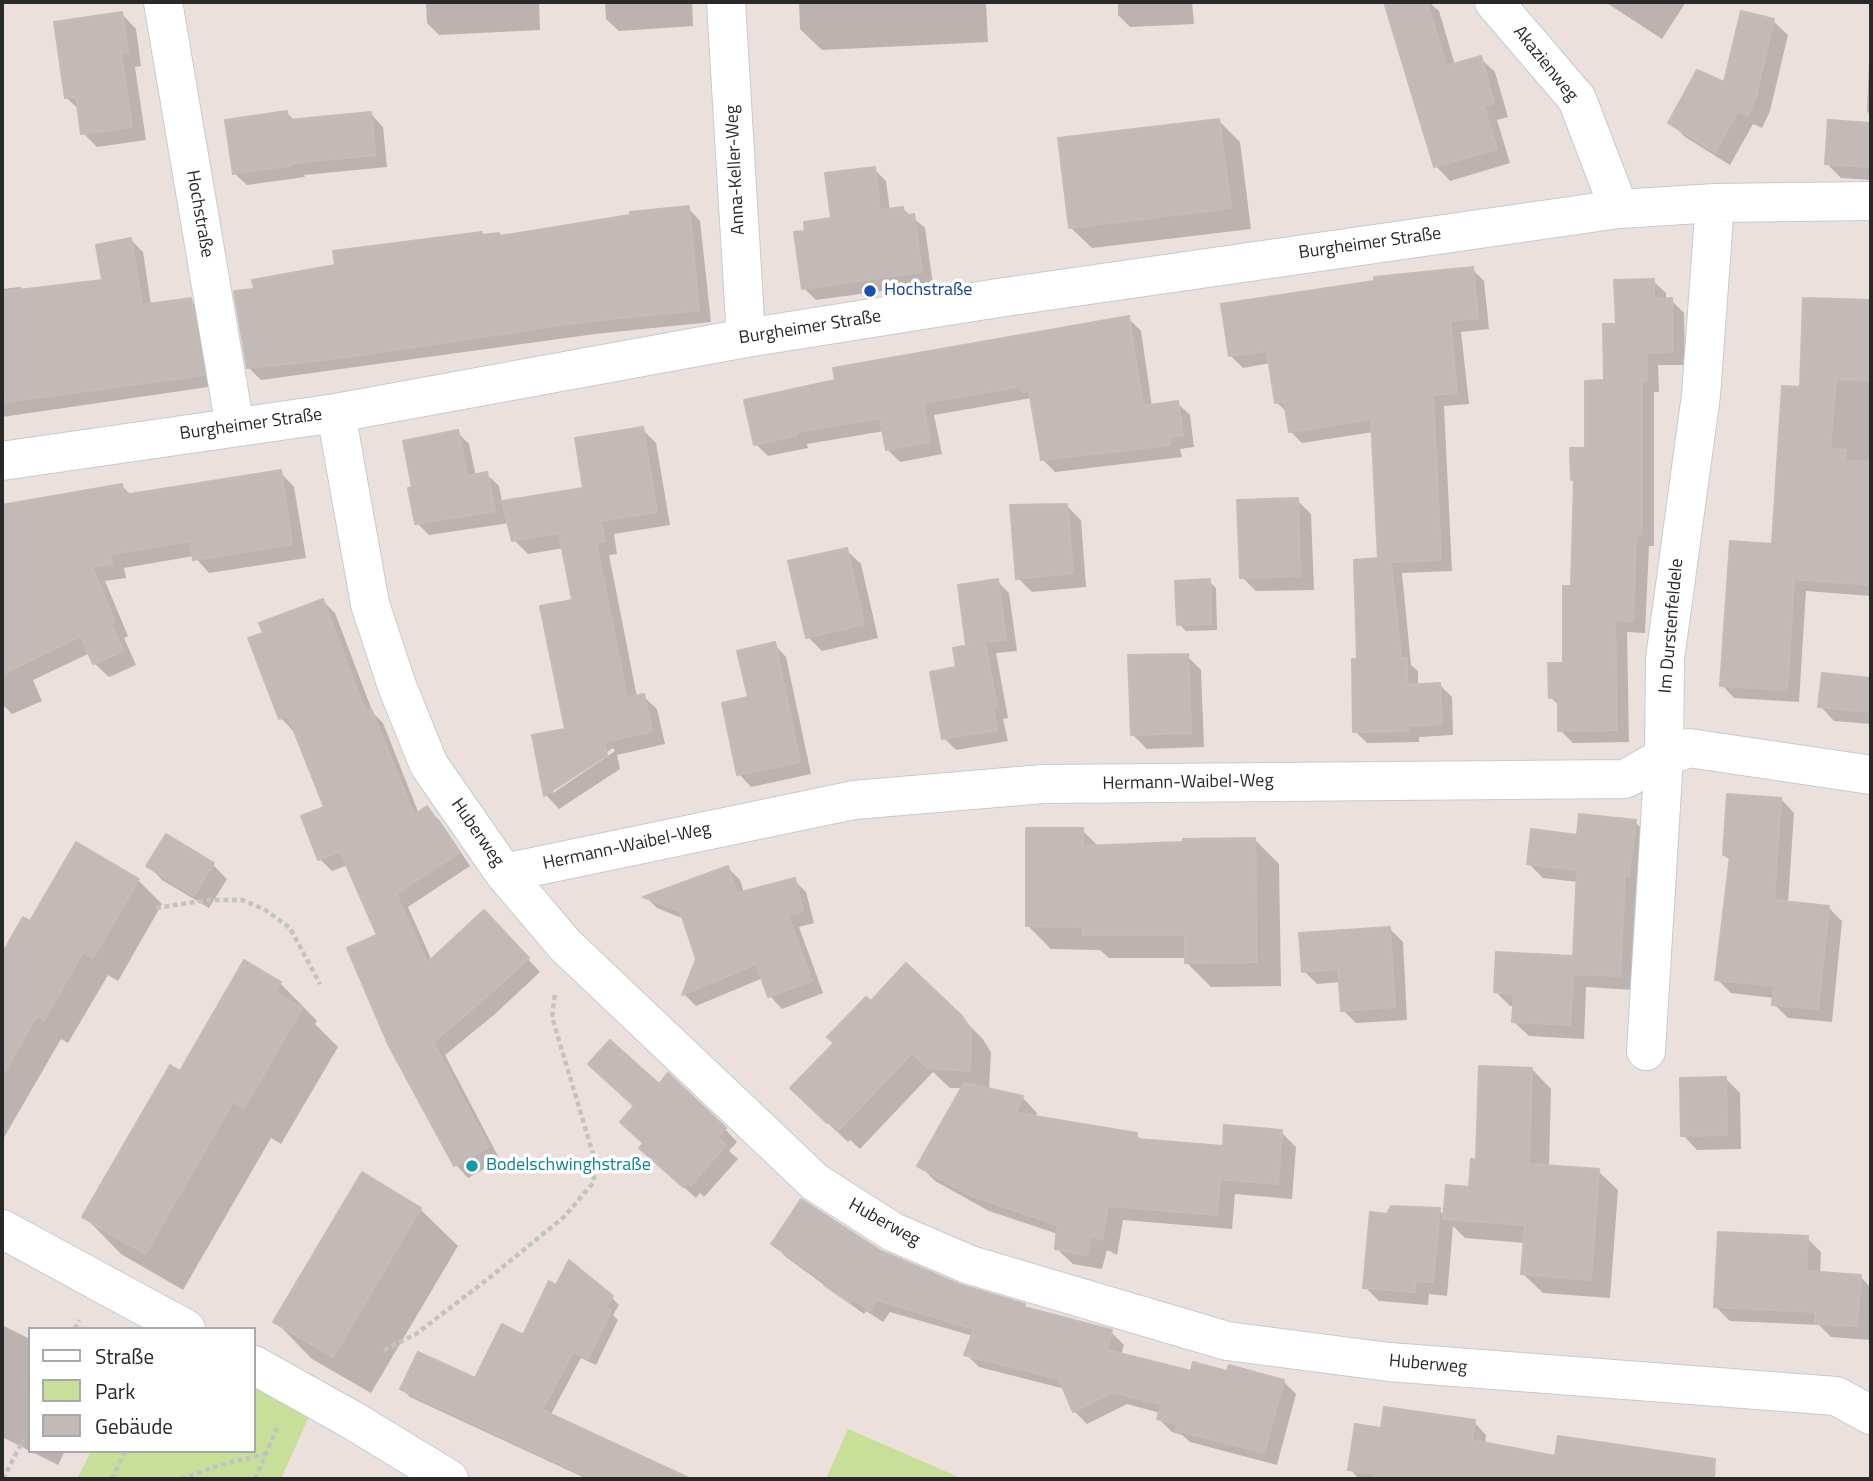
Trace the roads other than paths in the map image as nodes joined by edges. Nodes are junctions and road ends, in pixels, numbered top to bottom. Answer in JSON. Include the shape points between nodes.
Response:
{"nodes":[{"id":1,"x":163,"y":2,"type":"edge"},
{"id":2,"x":726,"y":2,"type":"edge"},
{"id":3,"x":1494,"y":2,"type":"edge"},
{"id":4,"x":1871,"y":201,"type":"edge"},
{"id":5,"x":1715,"y":203,"type":"junction"},
{"id":6,"x":1619,"y":209,"type":"junction"},
{"id":7,"x":746,"y":338,"type":"junction"},
{"id":8,"x":336,"y":413,"type":"junction"},
{"id":9,"x":235,"y":427,"type":"junction"},
{"id":10,"x":2,"y":461,"type":"edge"},
{"id":11,"x":1664,"y":757,"type":"junction"},
{"id":12,"x":1871,"y":775,"type":"edge"},
{"id":13,"x":504,"y":873,"type":"junction"},
{"id":14,"x":1646,"y":1051,"type":"dead end"},
{"id":15,"x":2,"y":1229,"type":"edge"},
{"id":16,"x":182,"y":1327,"type":"edge"},
{"id":17,"x":256,"y":1365,"type":"edge"},
{"id":18,"x":1871,"y":1415,"type":"edge"},
{"id":19,"x":435,"y":1475,"type":"edge"}],
"edges":[{"from":1,"to":9,"type":"street","name":"Hochstraße"},
{"from":2,"to":7,"type":"street","name":"Anna-Keller-Weg"},
{"from":3,"to":6,"type":"street","name":"Akazienweg","via":[[1577,99]]},
{"from":4,"to":5,"type":"street","name":"Burgheimer Straße"},
{"from":5,"to":6,"type":"street","name":"Burgheimer Straße"},
{"from":5,"to":11,"type":"street","name":"Im Durstenfeldele","via":[[1701,395],[1665,659]]},
{"from":6,"to":7,"type":"street","name":"Burgheimer Straße"},
{"from":7,"to":8,"type":"street","name":"Burgheimer Straße"},
{"from":8,"to":9,"type":"street","name":"Burgheimer Straße"},
{"from":8,"to":13,"type":"street","name":"Huberweg","via":[[370,604],[397,686],[429,765]]},
{"from":9,"to":10,"type":"street","name":"Burgheimer Straße"},
{"from":11,"to":12,"type":"street","name":"Hermann-Waibel-Weg","via":[[1689,748]]},
{"from":11,"to":13,"type":"street","name":"Hermann-Waibel-Weg","via":[[1625,779],[1042,784],[854,800]]},
{"from":11,"to":14,"type":"street","name":"Im Durstenfeldele"},
{"from":13,"to":18,"type":"street","name":"Huberweg","via":[[565,946],[815,1182],[893,1232],[970,1265],[1227,1341],[1390,1362],[1836,1396]]},
{"from":15,"to":16,"type":"street"},
{"from":17,"to":19,"type":"street"}]}
